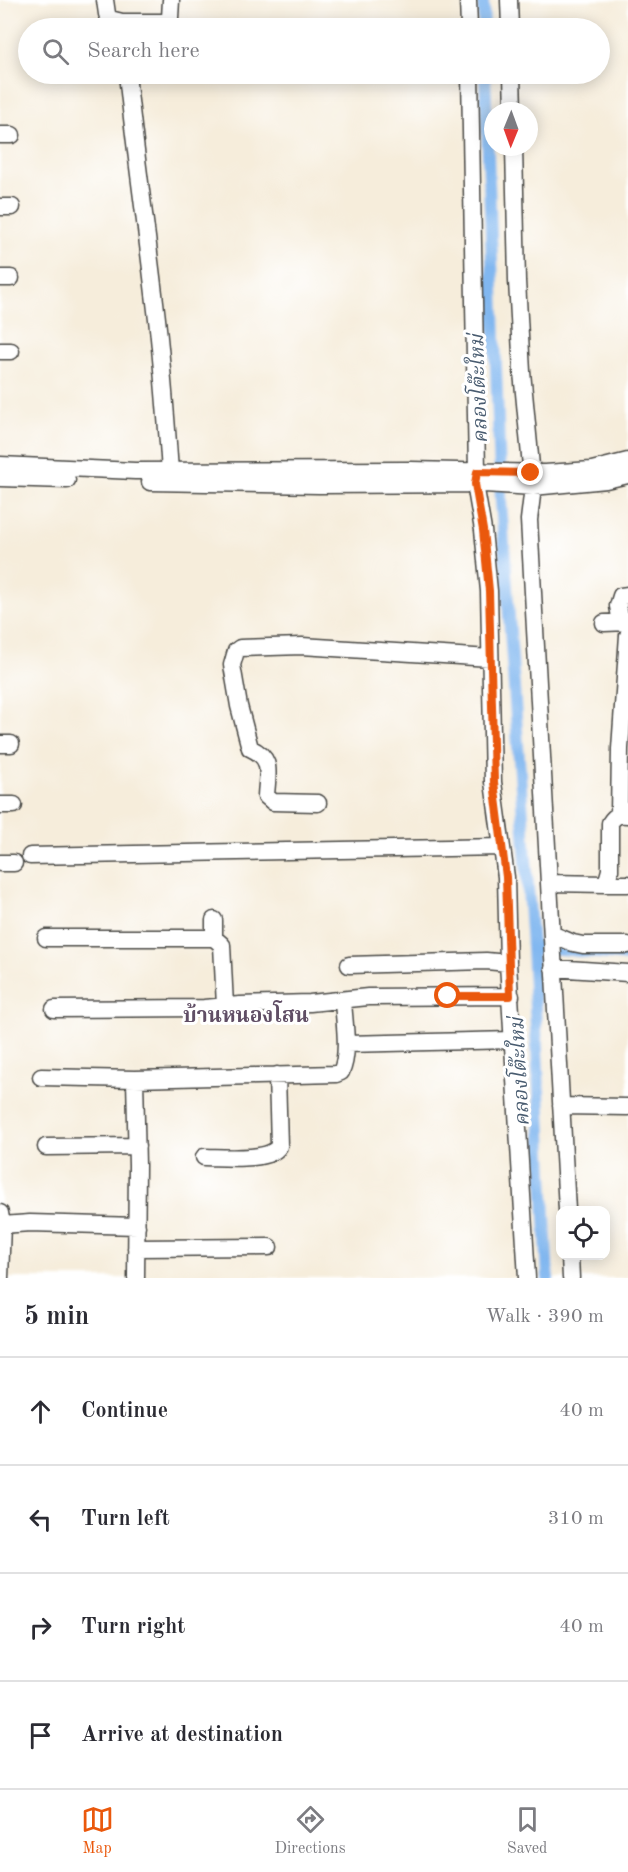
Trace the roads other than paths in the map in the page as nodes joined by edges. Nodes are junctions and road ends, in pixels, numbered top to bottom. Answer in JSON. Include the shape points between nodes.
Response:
{"nodes":[{"id":1,"x":105,"y":0,"type":"edge"},
{"id":2,"x":171,"y":0,"type":"edge"},
{"id":3,"x":468,"y":0,"type":"edge"},
{"id":4,"x":509,"y":0,"type":"edge"},
{"id":5,"x":109,"y":18,"type":"edge"},
{"id":6,"x":170,"y":18,"type":"edge"},
{"id":7,"x":469,"y":18,"type":"edge"},
{"id":8,"x":510,"y":18,"type":"edge"},
{"id":9,"x":128,"y":84,"type":"edge"},
{"id":10,"x":470,"y":84,"type":"edge"},
{"id":11,"x":512,"y":84,"type":"edge"},
{"id":12,"x":513,"y":102,"type":"edge"},
{"id":13,"x":514,"y":156,"type":"edge"},
{"id":14,"x":628,"y":461,"type":"edge"},
{"id":15,"x":0,"y":465,"type":"edge"},
{"id":16,"x":170,"y":471,"type":"junction"},
{"id":17,"x":628,"y":475,"type":"edge"},
{"id":18,"x":0,"y":478,"type":"edge"},
{"id":19,"x":479,"y":478,"type":"junction"},
{"id":20,"x":528,"y":480,"type":"junction"},
{"id":21,"x":628,"y":595,"type":"edge"},
{"id":22,"x":628,"y":622,"type":"edge"},
{"id":23,"x":604,"y":623,"type":"dead end"},
{"id":24,"x":628,"y":635,"type":"edge"},
{"id":25,"x":490,"y":658,"type":"junction"},
{"id":26,"x":318,"y":803,"type":"dead end"},
{"id":27,"x":624,"y":815,"type":"edge"},
{"id":28,"x":502,"y":847,"type":"junction"},
{"id":29,"x":30,"y":856,"type":"dead end"},
{"id":30,"x":549,"y":883,"type":"junction"},
{"id":31,"x":606,"y":884,"type":"junction"},
{"id":32,"x":628,"y":884,"type":"edge"},
{"id":33,"x":214,"y":920,"type":"dead end"},
{"id":34,"x":46,"y":938,"type":"dead end"},
{"id":35,"x":214,"y":938,"type":"junction"},
{"id":36,"x":553,"y":938,"type":"junction"},
{"id":37,"x":628,"y":945,"type":"edge"},
{"id":38,"x":508,"y":963,"type":"junction"},
{"id":39,"x":349,"y":965,"type":"dead end"},
{"id":40,"x":553,"y":966,"type":"junction"},
{"id":41,"x":628,"y":973,"type":"edge"},
{"id":42,"x":510,"y":996,"type":"junction"},
{"id":43,"x":343,"y":1001,"type":"junction"},
{"id":44,"x":225,"y":1006,"type":"junction"},
{"id":45,"x":54,"y":1009,"type":"dead end"},
{"id":46,"x":513,"y":1040,"type":"junction"},
{"id":47,"x":346,"y":1044,"type":"junction"},
{"id":48,"x":277,"y":1075,"type":"junction"},
{"id":49,"x":41,"y":1077,"type":"dead end"},
{"id":50,"x":135,"y":1079,"type":"junction"},
{"id":51,"x":561,"y":1106,"type":"junction"},
{"id":52,"x":628,"y":1107,"type":"edge"},
{"id":53,"x":137,"y":1146,"type":"junction"},
{"id":54,"x":46,"y":1147,"type":"dead end"},
{"id":55,"x":204,"y":1157,"type":"dead end"},
{"id":56,"x":567,"y":1206,"type":"edge"},
{"id":57,"x":1,"y":1219,"type":"edge"},
{"id":58,"x":136,"y":1226,"type":"junction"},
{"id":59,"x":136,"y":1248,"type":"junction"},
{"id":60,"x":269,"y":1248,"type":"dead end"},
{"id":61,"x":570,"y":1260,"type":"edge"},
{"id":62,"x":0,"y":1278,"type":"edge"},
{"id":63,"x":136,"y":1278,"type":"edge"},
{"id":64,"x":527,"y":1278,"type":"edge"},
{"id":65,"x":571,"y":1278,"type":"edge"}],
"edges":[{"from":1,"to":5,"type":"street"},
{"from":2,"to":6,"type":"street"},
{"from":3,"to":7,"type":"street"},
{"from":4,"to":8,"type":"street"},
{"from":9,"to":16,"type":"street","via":[[156,304]]},
{"from":10,"to":19,"type":"street"},
{"from":11,"to":12,"type":"street"},
{"from":13,"to":20,"type":"street"},
{"from":14,"to":20,"type":"street"},
{"from":15,"to":16,"type":"street"},
{"from":16,"to":19,"type":"street"},
{"from":17,"to":20,"type":"street","via":[[606,480]]},
{"from":18,"to":19,"type":"street","via":[[284,484]]},
{"from":19,"to":20,"type":"street"},
{"from":19,"to":25,"type":"street","via":[[489,591]]},
{"from":20,"to":30,"type":"street"},
{"from":21,"to":22,"type":"street","via":[[621,596],[618,606],[620,617]]},
{"from":22,"to":23,"type":"street"},
{"from":24,"to":27,"type":"street","via":[[620,749]]},
{"from":25,"to":26,"type":"street","via":[[302,646],[236,651],[232,665],[239,706],[250,748],[267,761],[266,796],[273,802]]},
{"from":25,"to":28,"type":"street","via":[[494,782]]},
{"from":27,"to":31,"type":"street","via":[[614,817],[610,823],[610,870]]},
{"from":28,"to":29,"type":"street"},
{"from":28,"to":38,"type":"street"},
{"from":30,"to":31,"type":"street"},
{"from":30,"to":36,"type":"street"},
{"from":31,"to":32,"type":"street"},
{"from":33,"to":35,"type":"street"},
{"from":34,"to":35,"type":"street"},
{"from":35,"to":44,"type":"street","via":[[222,945]]},
{"from":36,"to":37,"type":"street","via":[[583,945]]},
{"from":36,"to":40,"type":"street"},
{"from":38,"to":39,"type":"street"},
{"from":38,"to":42,"type":"street"},
{"from":40,"to":41,"type":"street"},
{"from":40,"to":51,"type":"street"},
{"from":42,"to":43,"type":"street","via":[[368,997]]},
{"from":42,"to":46,"type":"street"},
{"from":43,"to":44,"type":"street"},
{"from":43,"to":47,"type":"street"},
{"from":44,"to":45,"type":"street"},
{"from":46,"to":47,"type":"street"},
{"from":46,"to":64,"type":"street"},
{"from":47,"to":48,"type":"street","via":[[342,1072]]},
{"from":48,"to":50,"type":"street"},
{"from":48,"to":55,"type":"street","via":[[277,1150],[254,1157]]},
{"from":49,"to":50,"type":"street"},
{"from":50,"to":53,"type":"street"},
{"from":51,"to":52,"type":"street"},
{"from":51,"to":56,"type":"street"},
{"from":53,"to":54,"type":"street"},
{"from":53,"to":58,"type":"street"},
{"from":57,"to":58,"type":"street"},
{"from":57,"to":62,"type":"street"},
{"from":58,"to":59,"type":"street"},
{"from":59,"to":60,"type":"street"},
{"from":59,"to":63,"type":"street"},
{"from":61,"to":65,"type":"street"}]}
